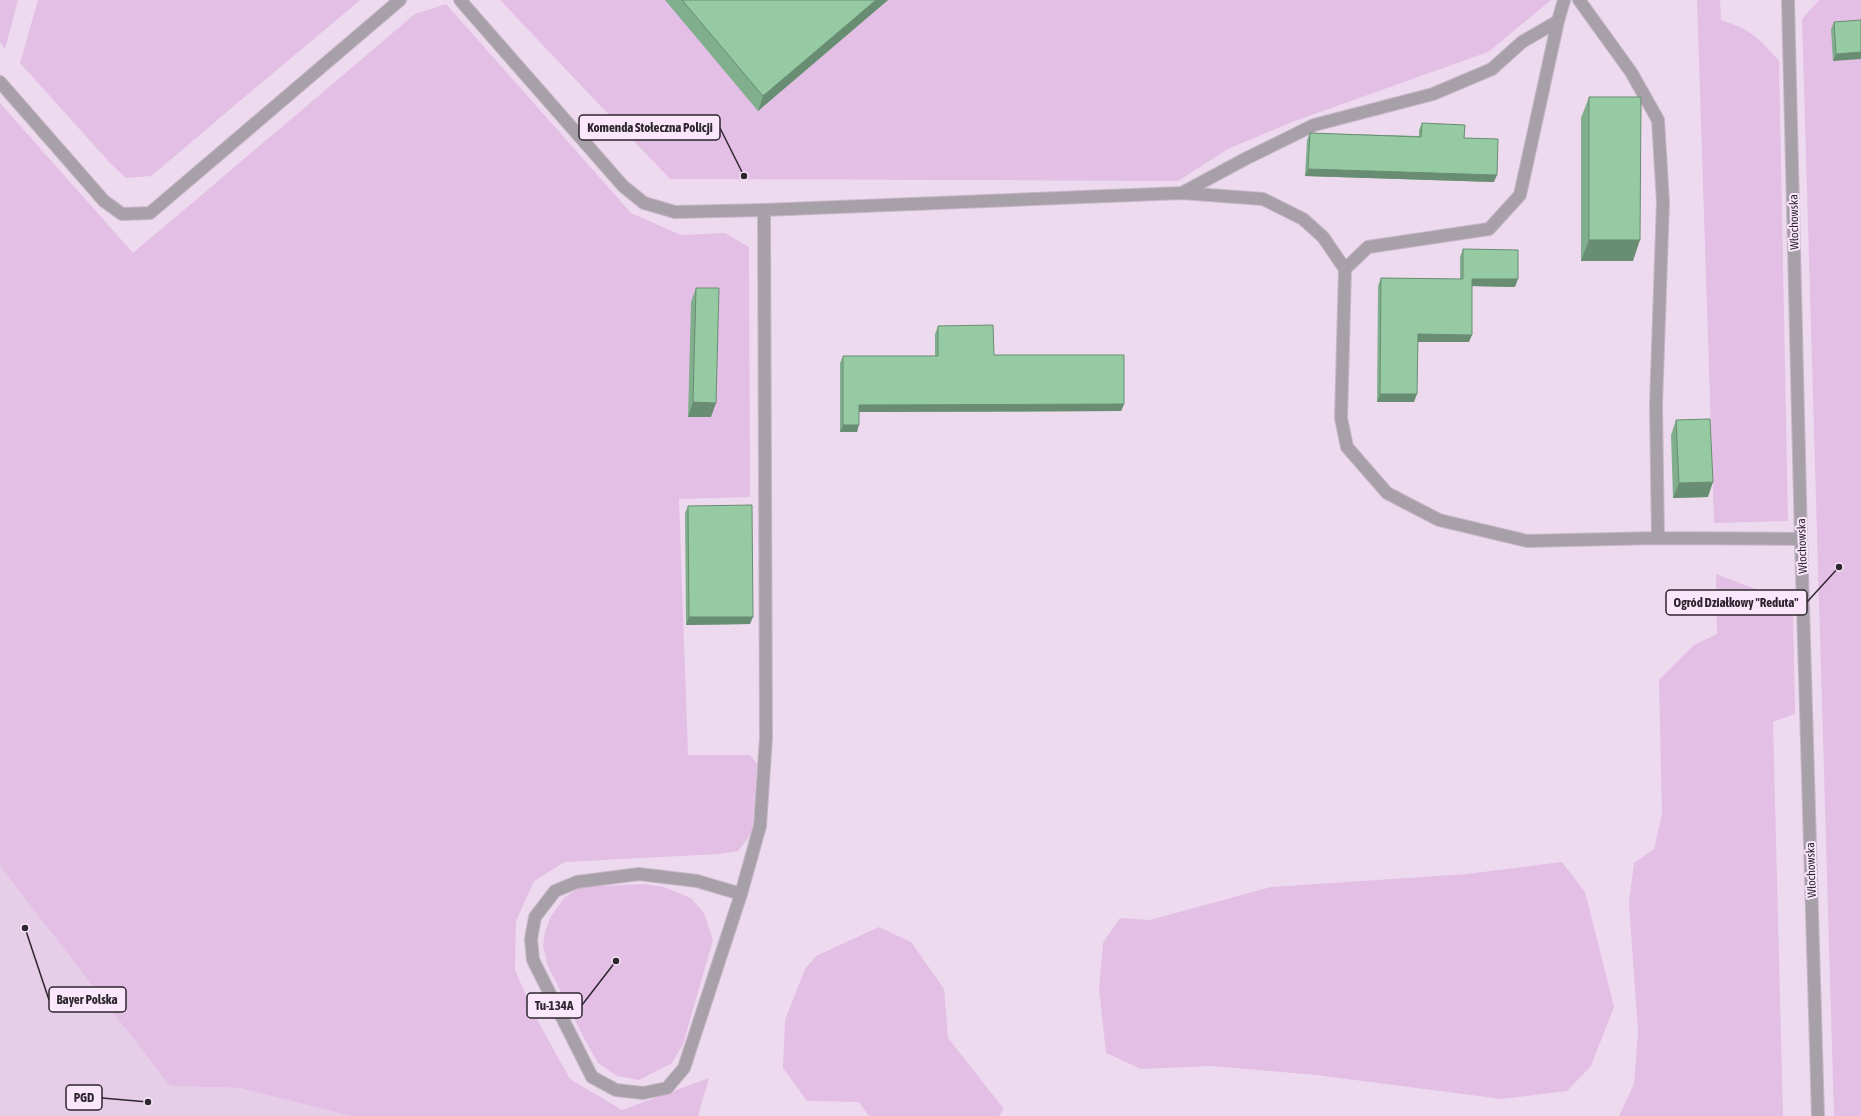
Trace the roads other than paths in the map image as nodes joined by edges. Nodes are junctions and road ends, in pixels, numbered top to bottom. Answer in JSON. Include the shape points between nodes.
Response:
{"nodes":[{"id":1,"x":400,"y":0,"type":"edge"},
{"id":2,"x":460,"y":0,"type":"edge"},
{"id":3,"x":1564,"y":0,"type":"edge"},
{"id":4,"x":1579,"y":0,"type":"edge"},
{"id":5,"x":1788,"y":0,"type":"edge"},
{"id":6,"x":1558,"y":21,"type":"junction"},
{"id":7,"x":0,"y":82,"type":"edge"},
{"id":8,"x":1182,"y":193,"type":"junction"},
{"id":9,"x":764,"y":210,"type":"junction"},
{"id":10,"x":1345,"y":269,"type":"junction"},
{"id":11,"x":1658,"y":538,"type":"junction"},
{"id":12,"x":1801,"y":539,"type":"junction"},
{"id":13,"x":741,"y":894,"type":"junction"},
{"id":14,"x":1818,"y":1116,"type":"edge"}],
"edges":[{"from":1,"to":7,"type":"street","via":[[150,213],[122,214],[104,201]]},
{"from":2,"to":9,"type":"street","via":[[623,186],[644,203],[675,212]]},
{"from":3,"to":6,"type":"street"},
{"from":4,"to":11,"type":"street","via":[[1631,72],[1658,120],[1663,202],[1656,405]]},
{"from":5,"to":12,"type":"street","name":"Włochowska"},
{"from":6,"to":8,"type":"street","via":[[1522,42],[1492,69],[1433,94],[1314,125]]},
{"from":6,"to":10,"type":"street","via":[[1520,195],[1489,229],[1368,247]]},
{"from":8,"to":9,"type":"street"},
{"from":8,"to":10,"type":"street","via":[[1263,198],[1303,219],[1323,237]]},
{"from":9,"to":13,"type":"street","via":[[766,738],[760,826]]},
{"from":10,"to":11,"type":"street","via":[[1341,418],[1347,447],[1388,494],[1439,520],[1527,541]]},
{"from":11,"to":12,"type":"street"},
{"from":12,"to":14,"type":"street","name":"Włochowska"},
{"from":13,"to":13,"type":"street","via":[[684,1068],[667,1088],[643,1093],[616,1090],[592,1077],[533,960],[531,939],[535,917],[555,891],[577,882],[639,874],[697,881]]}]}
